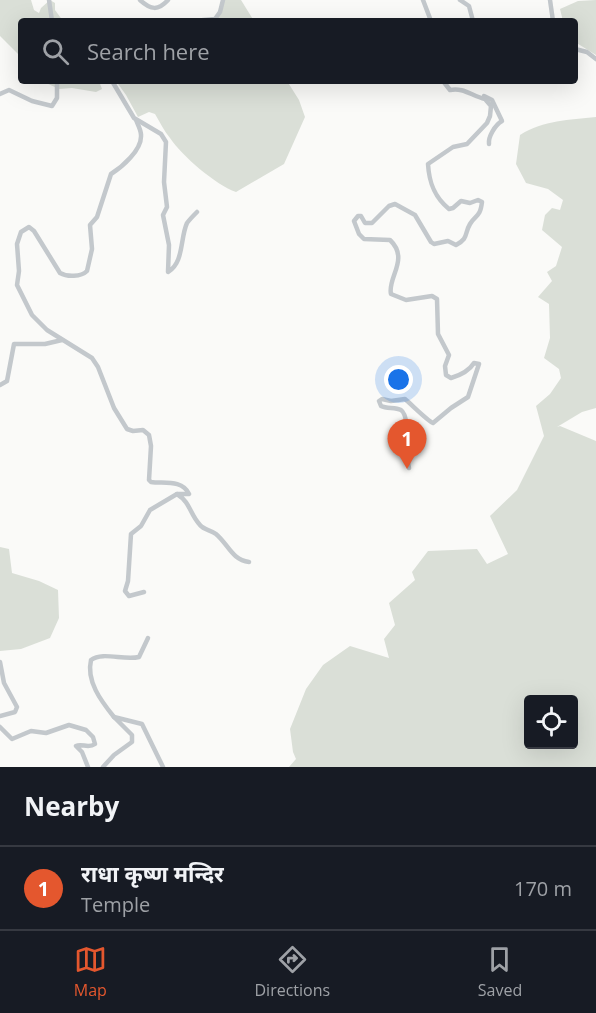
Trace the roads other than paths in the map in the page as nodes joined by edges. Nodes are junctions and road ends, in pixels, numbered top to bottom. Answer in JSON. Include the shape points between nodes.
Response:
{"nodes":[{"id":1,"x":49,"y":0,"type":"edge"},
{"id":2,"x":140,"y":0,"type":"edge"},
{"id":3,"x":168,"y":0,"type":"edge"},
{"id":4,"x":223,"y":0,"type":"edge"},
{"id":5,"x":423,"y":0,"type":"edge"},
{"id":6,"x":460,"y":0,"type":"edge"},
{"id":7,"x":550,"y":0,"type":"edge"},
{"id":8,"x":52,"y":18,"type":"edge"},
{"id":9,"x":216,"y":18,"type":"edge"},
{"id":10,"x":430,"y":18,"type":"edge"},
{"id":11,"x":472,"y":18,"type":"edge"},
{"id":12,"x":553,"y":18,"type":"edge"},
{"id":13,"x":578,"y":50,"type":"edge"},
{"id":14,"x":596,"y":59,"type":"edge"},
{"id":15,"x":57,"y":84,"type":"edge"},
{"id":16,"x":114,"y":84,"type":"edge"},
{"id":17,"x":445,"y":84,"type":"edge"},
{"id":18,"x":0,"y":94,"type":"edge"},
{"id":19,"x":475,"y":95,"type":"junction"},
{"id":20,"x":136,"y":120,"type":"junction"},
{"id":21,"x":489,"y":144,"type":"dead end"},
{"id":22,"x":196,"y":212,"type":"dead end"},
{"id":23,"x":62,"y":340,"type":"junction"},
{"id":24,"x":0,"y":385,"type":"edge"},
{"id":25,"x":409,"y":468,"type":"dead end"},
{"id":26,"x":177,"y":494,"type":"junction"},
{"id":27,"x":249,"y":562,"type":"dead end"},
{"id":28,"x":144,"y":592,"type":"dead end"},
{"id":29,"x":148,"y":638,"type":"dead end"},
{"id":30,"x":0,"y":662,"type":"edge"},
{"id":31,"x":0,"y":716,"type":"edge"},
{"id":32,"x":114,"y":717,"type":"junction"},
{"id":33,"x":0,"y":727,"type":"edge"},
{"id":34,"x":88,"y":767,"type":"edge"},
{"id":35,"x":103,"y":767,"type":"edge"},
{"id":36,"x":163,"y":767,"type":"edge"}],
"edges":[{"from":1,"to":8,"type":"street"},
{"from":2,"to":3,"type":"street","via":[[151,9]]},
{"from":4,"to":9,"type":"street"},
{"from":5,"to":10,"type":"street"},
{"from":6,"to":11,"type":"street","via":[[469,6]]},
{"from":7,"to":12,"type":"street"},
{"from":13,"to":14,"type":"street"},
{"from":15,"to":18,"type":"street","via":[[56,103],[52,106],[9,90]]},
{"from":16,"to":20,"type":"street"},
{"from":17,"to":19,"type":"street","via":[[450,90],[459,88]]},
{"from":19,"to":21,"type":"street","via":[[492,100],[502,121],[496,125]]},
{"from":19,"to":25,"type":"street","via":[[489,103],[487,123],[467,144],[453,147],[428,164],[431,185],[449,209],[460,201],[482,202],[480,214],[468,226],[464,239],[456,245],[448,241],[430,242],[415,215],[395,204],[372,223],[365,223],[361,216],[354,221],[364,239],[390,240],[395,246],[398,264],[391,294],[406,300],[432,296],[437,299],[438,334],[449,355],[446,375],[451,378],[469,370],[474,363],[479,364],[469,396],[433,423],[405,399],[379,401],[381,406],[399,410],[405,416]]},
{"from":20,"to":22,"type":"street","via":[[161,134],[166,142],[167,207],[163,215],[169,245],[168,272],[179,258],[187,224]]},
{"from":20,"to":23,"type":"street","via":[[140,143],[110,177],[90,225],[92,249],[85,273],[60,273],[32,229],[25,228],[18,239],[20,294],[38,322]]},
{"from":23,"to":24,"type":"street","via":[[14,344],[7,381]]},
{"from":23,"to":26,"type":"street","via":[[92,358],[127,429],[146,432],[151,439],[149,480],[173,483],[189,492]]},
{"from":26,"to":27,"type":"street","via":[[188,502],[205,530],[217,535],[238,559]]},
{"from":26,"to":28,"type":"street","via":[[150,510],[131,534],[125,591],[129,596]]},
{"from":29,"to":32,"type":"street","via":[[139,657],[97,656],[91,660],[91,678]]},
{"from":30,"to":31,"type":"street","via":[[4,683],[17,707],[15,712]]},
{"from":32,"to":35,"type":"street","via":[[133,739]]},
{"from":32,"to":36,"type":"street","via":[[142,724]]},
{"from":33,"to":34,"type":"street","via":[[12,739],[31,731],[46,733],[69,725],[81,727],[95,742],[89,747],[76,746]]}]}
